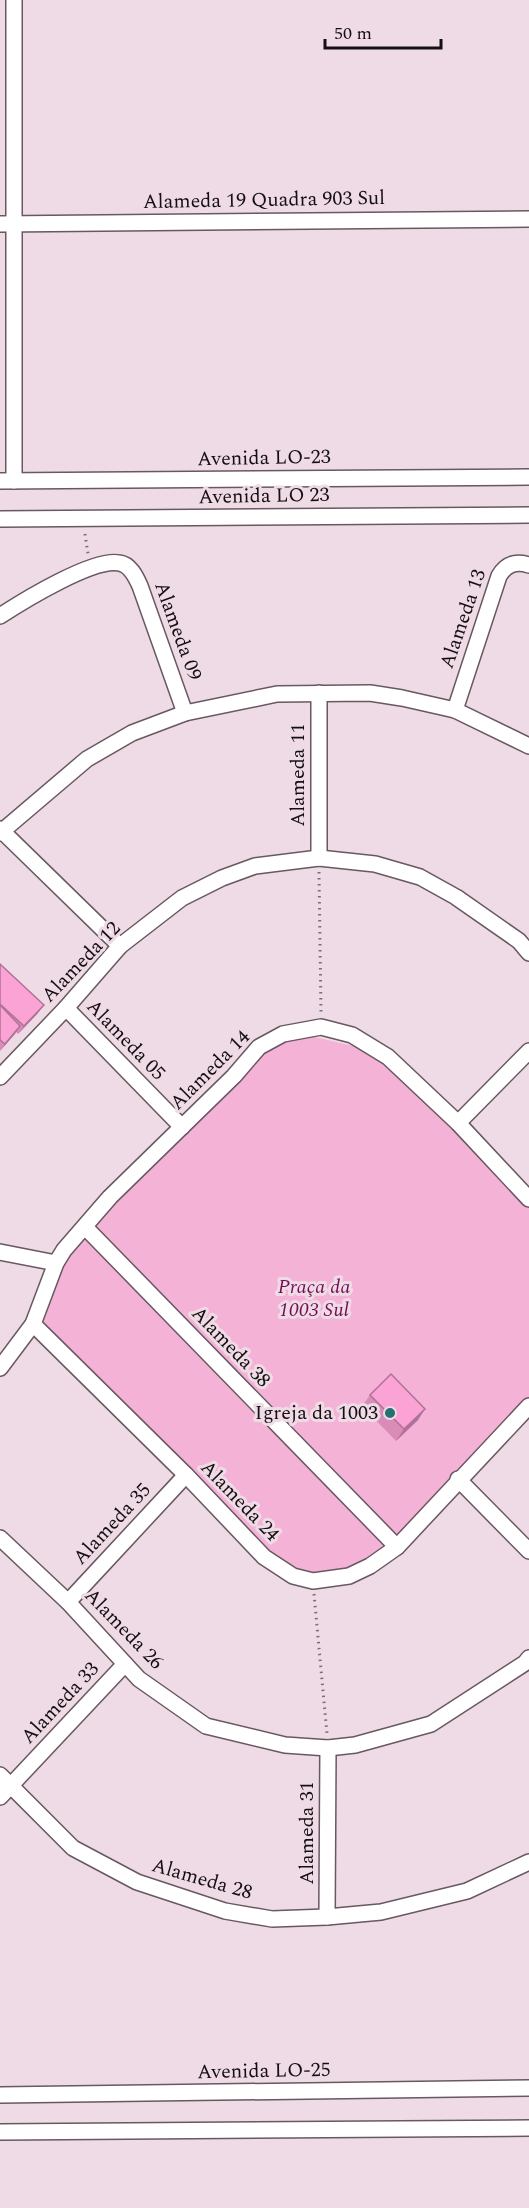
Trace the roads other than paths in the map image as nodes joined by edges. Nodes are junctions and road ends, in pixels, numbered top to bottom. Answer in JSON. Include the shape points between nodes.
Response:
{"nodes":[{"id":1,"x":14,"y":0,"type":"edge"},
{"id":2,"x":529,"y":219,"type":"edge"},
{"id":3,"x":7,"y":224,"type":"edge"},
{"id":4,"x":529,"y":477,"type":"edge"},
{"id":5,"x":7,"y":481,"type":"edge"},
{"id":6,"x":529,"y":515,"type":"edge"},
{"id":7,"x":0,"y":519,"type":"edge"},
{"id":8,"x":529,"y":565,"type":"edge"},
{"id":9,"x":0,"y":616,"type":"edge"},
{"id":10,"x":319,"y":693,"type":"junction"},
{"id":11,"x":455,"y":710,"type":"junction"},
{"id":12,"x":184,"y":713,"type":"junction"},
{"id":13,"x":529,"y":746,"type":"edge"},
{"id":14,"x":1,"y":831,"type":"edge"},
{"id":15,"x":319,"y":858,"type":"junction"},
{"id":16,"x":524,"y":936,"type":"edge"},
{"id":17,"x":120,"y":946,"type":"junction"},
{"id":18,"x":529,"y":953,"type":"edge"},
{"id":19,"x":66,"y":1008,"type":"junction"},
{"id":20,"x":529,"y":1052,"type":"edge"},
{"id":21,"x":0,"y":1077,"type":"edge"},
{"id":22,"x":458,"y":1123,"type":"junction"},
{"id":23,"x":182,"y":1127,"type":"junction"},
{"id":24,"x":529,"y":1198,"type":"edge"},
{"id":25,"x":85,"y":1227,"type":"junction"},
{"id":26,"x":0,"y":1252,"type":"edge"},
{"id":27,"x":56,"y":1263,"type":"junction"},
{"id":28,"x":33,"y":1324,"type":"junction"},
{"id":29,"x":0,"y":1368,"type":"edge"},
{"id":30,"x":529,"y":1406,"type":"edge"},
{"id":31,"x":186,"y":1475,"type":"junction"},
{"id":32,"x":458,"y":1479,"type":"junction"},
{"id":33,"x":0,"y":1538,"type":"edge"},
{"id":34,"x":397,"y":1547,"type":"junction"},
{"id":35,"x":529,"y":1551,"type":"edge"},
{"id":36,"x":68,"y":1602,"type":"junction"},
{"id":37,"x":528,"y":1663,"type":"edge"},
{"id":38,"x":125,"y":1664,"type":"junction"},
{"id":39,"x":328,"y":1748,"type":"junction"},
{"id":40,"x":4,"y":1786,"type":"edge"},
{"id":41,"x":529,"y":1862,"type":"edge"},
{"id":42,"x":327,"y":1917,"type":"junction"},
{"id":43,"x":529,"y":2088,"type":"edge"},
{"id":44,"x":0,"y":2095,"type":"edge"},
{"id":45,"x":529,"y":2128,"type":"edge"},
{"id":46,"x":0,"y":2132,"type":"edge"}],
"edges":[{"from":1,"to":3,"type":"street"},
{"from":2,"to":3,"type":"street","name":"Alameda 19 Quadra 903 Sul"},
{"from":3,"to":5,"type":"street"},
{"from":4,"to":5,"type":"street","name":"Avenida LO-23"},
{"from":6,"to":7,"type":"street","name":"Avenida LO 23"},
{"from":8,"to":11,"type":"street","name":"Alameda 13","via":[[511,564],[498,576]]},
{"from":9,"to":12,"type":"street","name":"Alameda 09","via":[[29,597],[93,567],[117,562],[125,565],[136,578]]},
{"from":10,"to":11,"type":"street","via":[[370,693]]},
{"from":10,"to":12,"type":"street","via":[[277,694]]},
{"from":10,"to":15,"type":"street","name":"Alameda 11"},
{"from":11,"to":13,"type":"street"},
{"from":12,"to":14,"type":"street","via":[[132,734],[87,759]]},
{"from":14,"to":17,"type":"street"},
{"from":15,"to":16,"type":"street","name":"Alameda 12","via":[[375,864],[420,877]]},
{"from":15,"to":17,"type":"street","name":"Alameda 12","via":[[255,866],[222,878],[182,898]]},
{"from":16,"to":18,"type":"street","name":"Alameda 12"},
{"from":17,"to":19,"type":"street","name":"Alameda 12"},
{"from":19,"to":21,"type":"street","name":"Alameda 12"},
{"from":19,"to":23,"type":"street","name":"Alameda 05"},
{"from":20,"to":22,"type":"street"},
{"from":22,"to":23,"type":"street","name":"Alameda 14","via":[[388,1057],[352,1035],[321,1027],[282,1034],[259,1047]]},
{"from":22,"to":24,"type":"street","name":"Alameda 14"},
{"from":23,"to":25,"type":"street","name":"Alameda 14"},
{"from":25,"to":27,"type":"street","name":"Alameda 14"},
{"from":25,"to":34,"type":"street","name":"Alameda 38"},
{"from":26,"to":27,"type":"street"},
{"from":27,"to":28,"type":"street","name":"Alameda 14"},
{"from":28,"to":29,"type":"street"},
{"from":28,"to":31,"type":"street","name":"Alameda 24"},
{"from":30,"to":32,"type":"street","name":"Alameda 24"},
{"from":31,"to":34,"type":"street","name":"Alameda 24","via":[[264,1557],[293,1576],[313,1581],[349,1576]]},
{"from":31,"to":36,"type":"street","name":"Alameda 35"},
{"from":32,"to":34,"type":"street","name":"Alameda 24"},
{"from":32,"to":35,"type":"street"},
{"from":33,"to":36,"type":"street","name":"Alameda 26"},
{"from":36,"to":38,"type":"street","name":"Alameda 26"},
{"from":37,"to":39,"type":"street","name":"Alameda 26","via":[[431,1724],[355,1745]]},
{"from":38,"to":39,"type":"street","name":"Alameda 26","via":[[139,1679],[206,1726],[285,1745]]},
{"from":38,"to":40,"type":"street","name":"Alameda 33"},
{"from":39,"to":42,"type":"street","name":"Alameda 31"},
{"from":40,"to":42,"type":"street","name":"Alameda 28","via":[[73,1848],[137,1881],[225,1911],[272,1919]]},
{"from":41,"to":42,"type":"street","name":"Alameda 28","via":[[466,1891],[381,1912]]},
{"from":43,"to":44,"type":"street","name":"Avenida LO-25"},
{"from":45,"to":46,"type":"street"}]}
